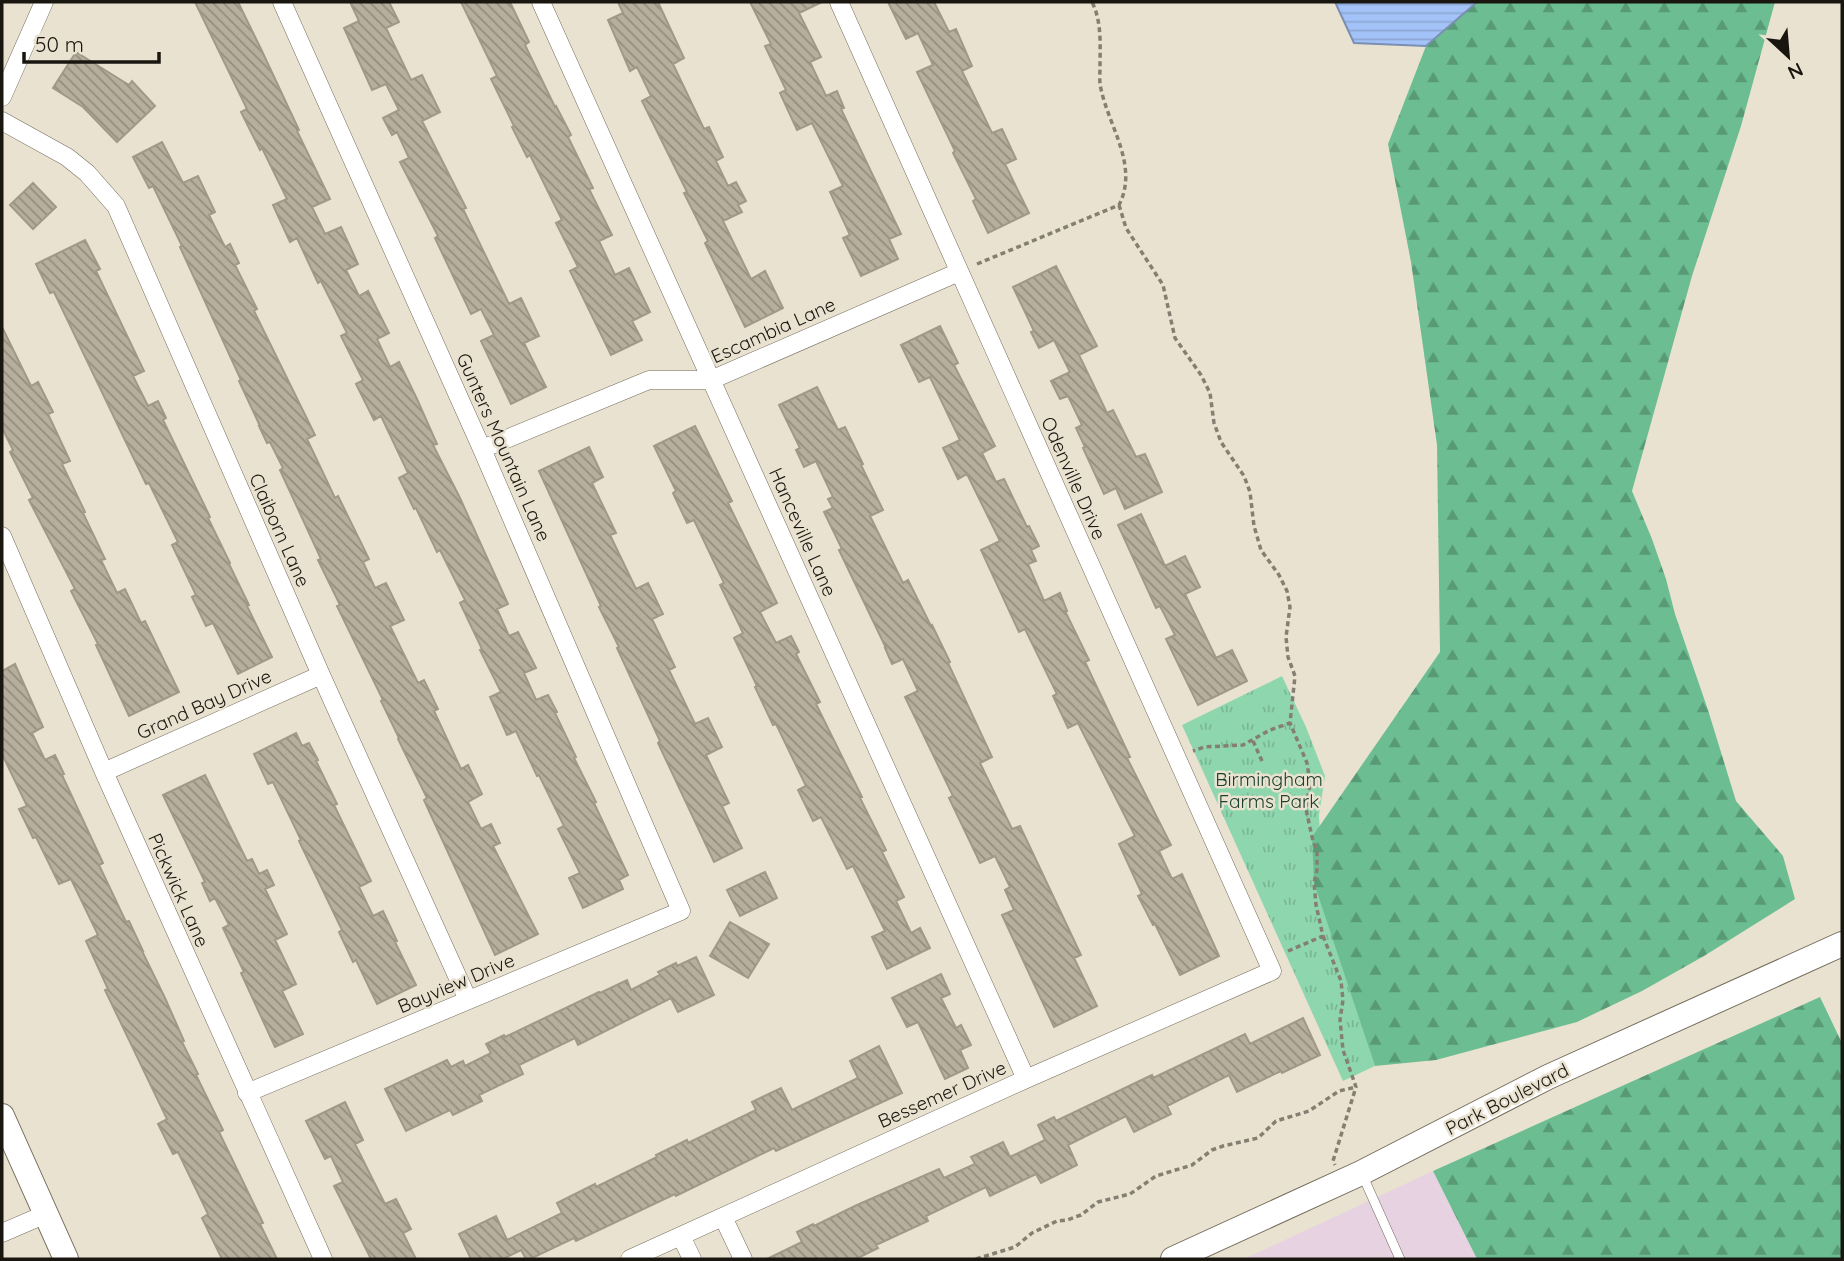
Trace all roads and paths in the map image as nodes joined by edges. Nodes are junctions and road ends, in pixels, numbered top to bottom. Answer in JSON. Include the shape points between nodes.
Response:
{"nodes":[{"id":1,"x":44,"y":2,"type":"edge"},
{"id":2,"x":282,"y":2,"type":"edge"},
{"id":3,"x":541,"y":2,"type":"edge"},
{"id":4,"x":839,"y":2,"type":"edge"},
{"id":5,"x":1091,"y":2,"type":"edge"},
{"id":6,"x":2,"y":97,"type":"edge"},
{"id":7,"x":2,"y":121,"type":"edge"},
{"id":8,"x":1119,"y":205,"type":"junction"},
{"id":9,"x":977,"y":264,"type":"dead end"},
{"id":10,"x":959,"y":272,"type":"junction"},
{"id":11,"x":711,"y":380,"type":"junction"},
{"id":12,"x":482,"y":449,"type":"junction"},
{"id":13,"x":2,"y":536,"type":"edge"},
{"id":14,"x":321,"y":675,"type":"junction"},
{"id":15,"x":1290,"y":723,"type":"junction"},
{"id":16,"x":1253,"y":741,"type":"junction"},
{"id":17,"x":1192,"y":752,"type":"dead end"},
{"id":18,"x":1262,"y":761,"type":"dead end"},
{"id":19,"x":104,"y":772,"type":"junction"},
{"id":20,"x":1293,"y":805,"type":"dead end"},
{"id":21,"x":1306,"y":806,"type":"junction"},
{"id":22,"x":681,"y":911,"type":"joint"},
{"id":23,"x":1322,"y":936,"type":"junction"},
{"id":24,"x":1842,"y":944,"type":"edge"},
{"id":25,"x":1288,"y":951,"type":"dead end"},
{"id":26,"x":1272,"y":971,"type":"joint"},
{"id":27,"x":468,"y":1000,"type":"junction"},
{"id":28,"x":1026,"y":1079,"type":"junction"},
{"id":29,"x":1356,"y":1087,"type":"junction"},
{"id":30,"x":247,"y":1093,"type":"junction"},
{"id":31,"x":2,"y":1116,"type":"edge"},
{"id":32,"x":1336,"y":1167,"type":"dead end"},
{"id":33,"x":1361,"y":1173,"type":"junction"},
{"id":34,"x":46,"y":1214,"type":"junction"},
{"id":35,"x":723,"y":1217,"type":"junction"},
{"id":36,"x":2,"y":1233,"type":"edge"},
{"id":37,"x":681,"y":1236,"type":"junction"},
{"id":38,"x":66,"y":1259,"type":"edge"},
{"id":39,"x":323,"y":1259,"type":"edge"},
{"id":40,"x":630,"y":1259,"type":"edge"},
{"id":41,"x":692,"y":1259,"type":"edge"},
{"id":42,"x":743,"y":1259,"type":"edge"},
{"id":43,"x":976,"y":1259,"type":"edge"},
{"id":44,"x":1173,"y":1259,"type":"edge"},
{"id":45,"x":1401,"y":1259,"type":"edge"}],
"edges":[{"from":1,"to":6,"type":"street"},
{"from":2,"to":12,"type":"street","name":"Gunters Mountain Lane"},
{"from":3,"to":11,"type":"street","name":"Hanceville Lane"},
{"from":4,"to":10,"type":"street","name":"Odenville Drive"},
{"from":5,"to":8,"type":"path","via":[[1101,33],[1100,87],[1126,167]]},
{"from":7,"to":14,"type":"street","name":"Claiborn Lane","via":[[67,157],[116,206]]},
{"from":8,"to":9,"type":"path"},
{"from":8,"to":15,"type":"path","via":[[1126,228],[1163,285],[1175,338],[1202,375],[1221,442],[1250,492],[1261,550],[1287,591],[1286,636],[1295,676]]},
{"from":10,"to":11,"type":"street","name":"Escambia Lane"},
{"from":10,"to":26,"type":"street","name":"Odenville Drive"},
{"from":11,"to":12,"type":"street","name":"Escambia Lane","via":[[649,380]]},
{"from":11,"to":28,"type":"street","name":"Hanceville Lane"},
{"from":12,"to":22,"type":"street","name":"Gunters Mountain Lane"},
{"from":13,"to":19,"type":"street","name":"Pickwick Lane"},
{"from":14,"to":19,"type":"street","name":"Grand Bay Drive"},
{"from":14,"to":27,"type":"street","name":"Claiborn Lane"},
{"from":15,"to":16,"type":"path"},
{"from":15,"to":21,"type":"path","via":[[1307,763]]},
{"from":16,"to":17,"type":"path"},
{"from":16,"to":18,"type":"path"},
{"from":19,"to":30,"type":"street","name":"Pickwick Lane"},
{"from":20,"to":21,"type":"path"},
{"from":21,"to":23,"type":"path","via":[[1318,853],[1314,883]]},
{"from":22,"to":27,"type":"street","name":"Bayview Drive"},
{"from":23,"to":25,"type":"path"},
{"from":23,"to":29,"type":"path","via":[[1341,981],[1343,1050]]},
{"from":24,"to":33,"type":"main road","name":"Park Boulevard","via":[[1548,1077]]},
{"from":26,"to":28,"type":"street","name":"Bessemer Drive"},
{"from":27,"to":30,"type":"street","name":"Bayview Drive"},
{"from":28,"to":35,"type":"street","name":"Bessemer Drive"},
{"from":29,"to":32,"type":"path","via":[[1333,1161]]},
{"from":29,"to":43,"type":"path","via":[[1339,1091],[1309,1111],[1276,1121],[1258,1138],[1212,1150],[1192,1165],[1156,1176],[1130,1194],[1098,1202],[1081,1215],[1032,1233],[1015,1247]]},
{"from":30,"to":39,"type":"street","name":"Pickwick Lane"},
{"from":31,"to":34,"type":"main road"},
{"from":33,"to":44,"type":"main road","name":"Park Boulevard"},
{"from":33,"to":45,"type":"lane"},
{"from":34,"to":36,"type":"street"},
{"from":34,"to":38,"type":"main road"},
{"from":35,"to":37,"type":"street","name":"Bessemer Drive"},
{"from":35,"to":42,"type":"street"},
{"from":37,"to":40,"type":"street","name":"Bessemer Drive"},
{"from":37,"to":41,"type":"street"}]}
